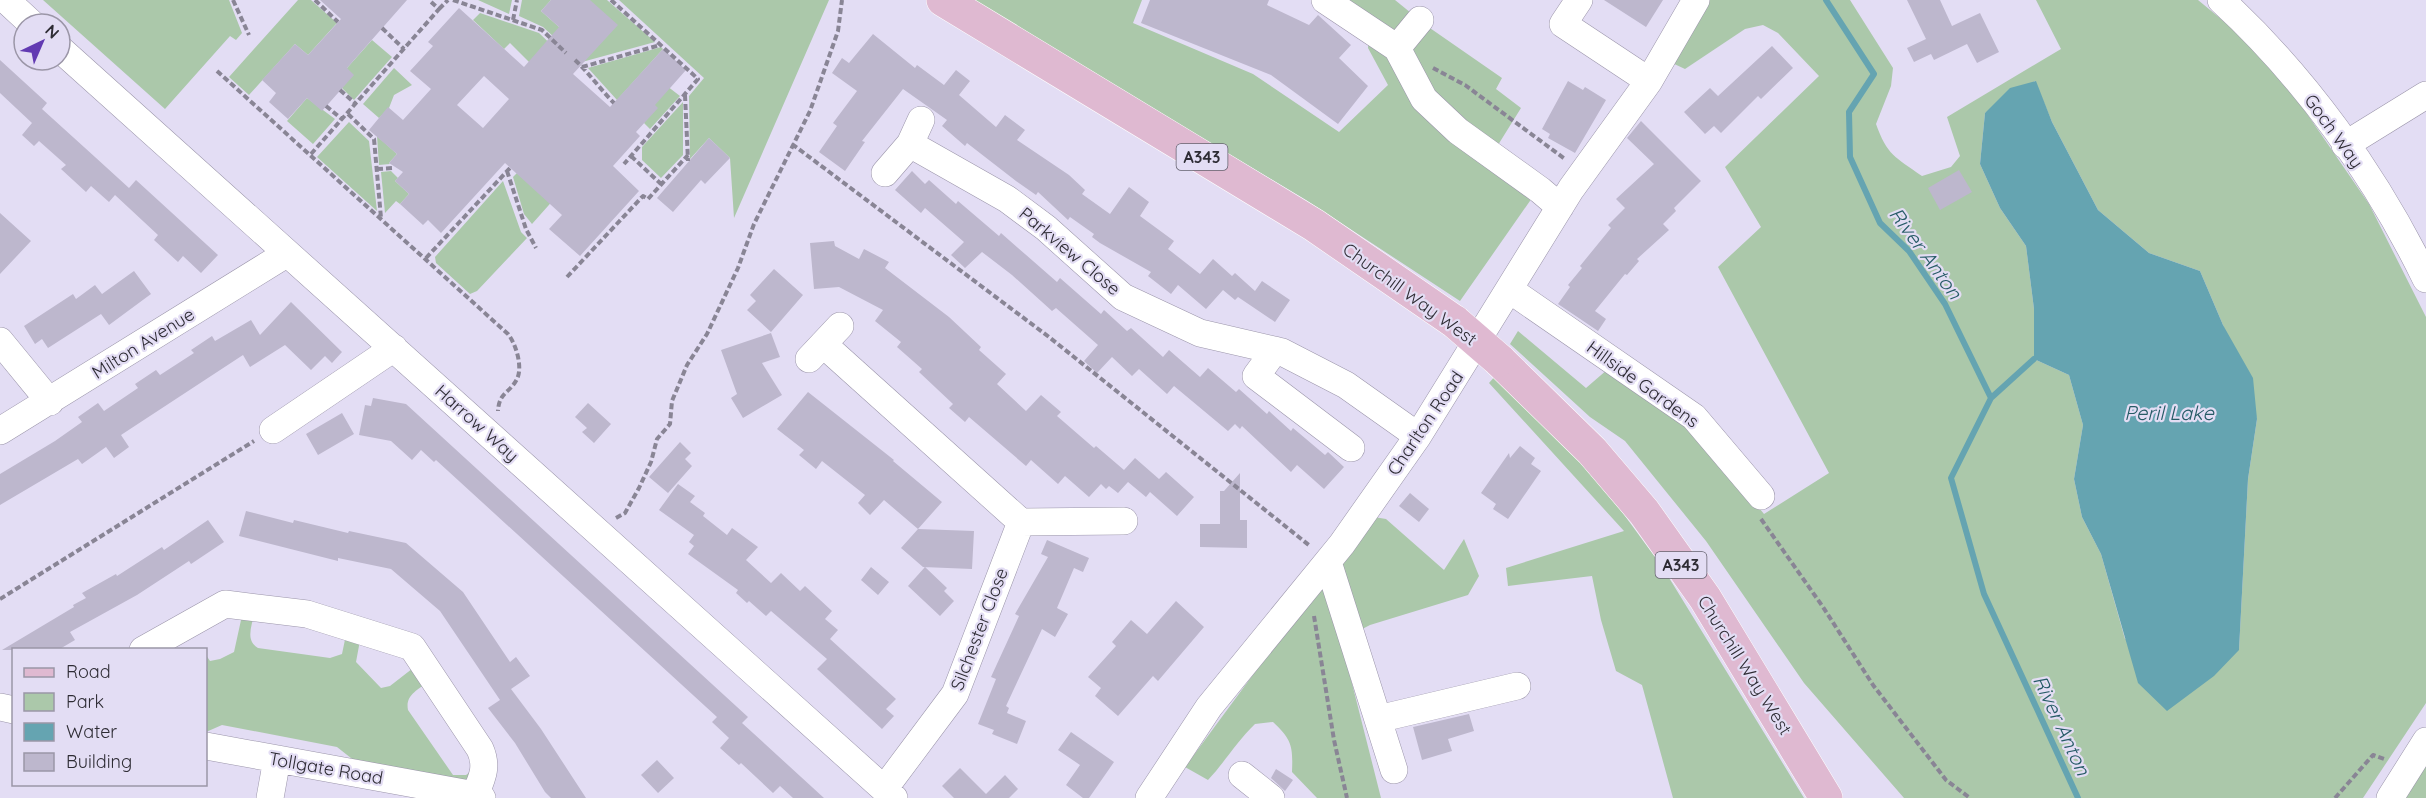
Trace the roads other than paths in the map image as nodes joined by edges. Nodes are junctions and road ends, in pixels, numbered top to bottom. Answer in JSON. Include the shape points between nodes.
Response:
{"nodes":[{"id":1,"x":6,"y":0,"type":"edge"},
{"id":2,"x":943,"y":0,"type":"edge"},
{"id":3,"x":1325,"y":0,"type":"edge"},
{"id":4,"x":1579,"y":0,"type":"edge"},
{"id":5,"x":1695,"y":0,"type":"edge"},
{"id":6,"x":2222,"y":0,"type":"edge"},
{"id":7,"x":19,"y":12,"type":"edge"},
{"id":8,"x":1420,"y":20,"type":"dead end"},
{"id":9,"x":1397,"y":48,"type":"junction"},
{"id":10,"x":72,"y":60,"type":"edge"},
{"id":11,"x":1649,"y":81,"type":"junction"},
{"id":12,"x":2426,"y":95,"type":"edge"},
{"id":13,"x":921,"y":120,"type":"dead end"},
{"id":14,"x":910,"y":144,"type":"junction"},
{"id":15,"x":2345,"y":145,"type":"junction"},
{"id":16,"x":885,"y":174,"type":"dead end"},
{"id":17,"x":1560,"y":207,"type":"junction"},
{"id":18,"x":286,"y":254,"type":"junction"},
{"id":19,"x":2426,"y":279,"type":"edge"},
{"id":20,"x":1510,"y":290,"type":"junction"},
{"id":21,"x":0,"y":341,"type":"edge"},
{"id":22,"x":824,"y":343,"type":"dead end"},
{"id":23,"x":394,"y":348,"type":"junction"},
{"id":24,"x":1275,"y":350,"type":"junction"},
{"id":25,"x":50,"y":402,"type":"junction"},
{"id":26,"x":273,"y":430,"type":"road end"},
{"id":27,"x":0,"y":431,"type":"edge"},
{"id":28,"x":1418,"y":436,"type":"junction"},
{"id":29,"x":1351,"y":448,"type":"dead end"},
{"id":30,"x":1759,"y":506,"type":"road end"},
{"id":31,"x":1124,"y":521,"type":"dead end"},
{"id":32,"x":1021,"y":522,"type":"junction"},
{"id":33,"x":1320,"y":554,"type":"junction"},
{"id":34,"x":147,"y":648,"type":"edge"},
{"id":35,"x":1517,"y":686,"type":"dead end"},
{"id":36,"x":1378,"y":719,"type":"junction"},
{"id":37,"x":2426,"y":741,"type":"edge"},
{"id":38,"x":207,"y":746,"type":"edge"},
{"id":39,"x":277,"y":759,"type":"junction"},
{"id":40,"x":1394,"y":771,"type":"dead end"},
{"id":41,"x":1242,"y":775,"type":"dead end"},
{"id":42,"x":889,"y":794,"type":"edge"},
{"id":43,"x":478,"y":796,"type":"edge"},
{"id":44,"x":270,"y":798,"type":"edge"},
{"id":45,"x":1149,"y":798,"type":"edge"},
{"id":46,"x":1271,"y":798,"type":"edge"},
{"id":47,"x":1826,"y":798,"type":"edge"},
{"id":48,"x":2390,"y":798,"type":"edge"}],
"edges":[{"from":1,"to":7,"type":"street"},
{"from":2,"to":47,"type":"main road","name":"Churchill Way West","number":"A343","bridge":true,"via":[[1314,225],[1455,322],[1499,360],[1592,451],[1644,512],[1705,598]]},
{"from":3,"to":9,"type":"street"},
{"from":4,"to":11,"type":"street","via":[[1563,24]]},
{"from":5,"to":11,"type":"street","name":"Charlton Road"},
{"from":6,"to":15,"type":"street","name":"Goch Way","via":[[2298,81]]},
{"from":8,"to":9,"type":"street"},
{"from":9,"to":17,"type":"street","via":[[1424,99],[1458,132]]},
{"from":10,"to":18,"type":"street","name":"Harrow Way"},
{"from":11,"to":17,"type":"street","name":"Charlton Road"},
{"from":12,"to":15,"type":"street"},
{"from":13,"to":14,"type":"street"},
{"from":14,"to":16,"type":"street"},
{"from":14,"to":24,"type":"street","name":"Parkview Close","via":[[1007,199],[1046,228],[1123,297],[1200,333]]},
{"from":15,"to":19,"type":"street","name":"Goch Way","via":[[2401,230]]},
{"from":17,"to":20,"type":"street","name":"Charlton Road"},
{"from":18,"to":23,"type":"street","name":"Harrow Way"},
{"from":18,"to":25,"type":"street","name":"Milton Avenue"},
{"from":20,"to":28,"type":"street","name":"Charlton Road"},
{"from":20,"to":30,"type":"street","name":"Hillside Gardens","via":[[1694,417]]},
{"from":21,"to":25,"type":"street"},
{"from":22,"to":32,"type":"street"},
{"from":23,"to":26,"type":"street"},
{"from":23,"to":42,"type":"street","name":"Harrow Way"},
{"from":24,"to":28,"type":"street","name":"Parkview Close","via":[[1346,385]]},
{"from":24,"to":29,"type":"street","via":[[1256,376]]},
{"from":25,"to":27,"type":"street","name":"Milton Avenue"},
{"from":28,"to":33,"type":"street","name":"Charlton Road"},
{"from":31,"to":32,"type":"street"},
{"from":32,"to":42,"type":"street","name":"Silchester Close","via":[[955,694]]},
{"from":33,"to":36,"type":"street"},
{"from":33,"to":45,"type":"street","name":"Charlton Road","via":[[1209,707]]},
{"from":34,"to":43,"type":"street","via":[[225,604],[307,614],[412,647],[485,760]]},
{"from":35,"to":36,"type":"street"},
{"from":36,"to":40,"type":"street"},
{"from":37,"to":48,"type":"street"},
{"from":38,"to":39,"type":"street","name":"Tollgate Road"},
{"from":39,"to":43,"type":"street","name":"Tollgate Road"},
{"from":39,"to":44,"type":"street"},
{"from":41,"to":46,"type":"street"}]}
